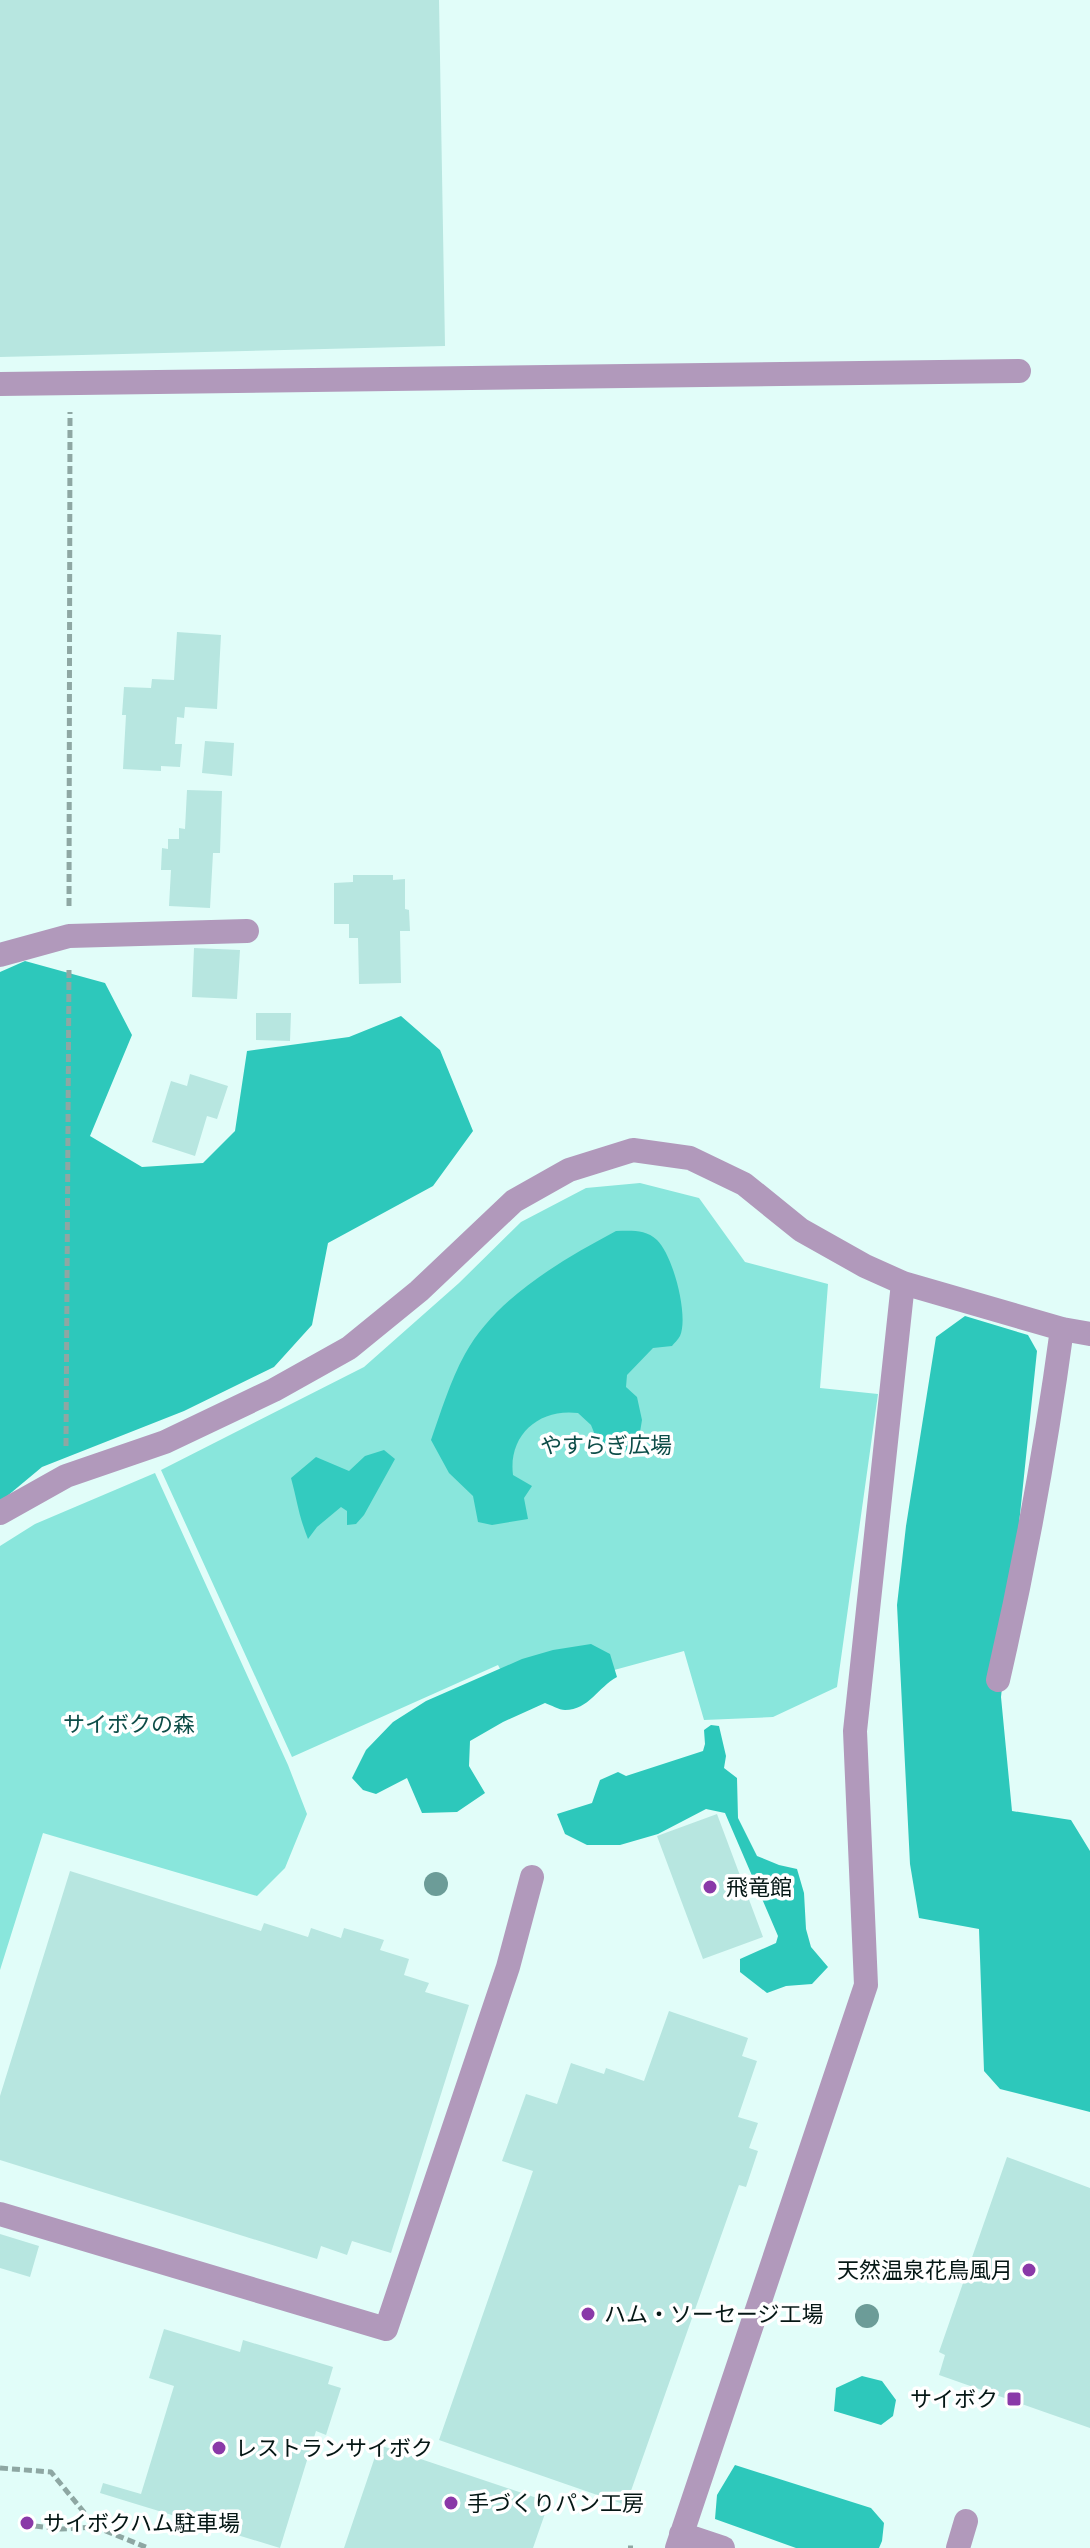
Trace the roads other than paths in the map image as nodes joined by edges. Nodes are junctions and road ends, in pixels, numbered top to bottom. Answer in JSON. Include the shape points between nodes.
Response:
{"nodes":[{"id":1,"x":1019,"y":371,"type":"dead end"},
{"id":2,"x":0,"y":384,"type":"edge"},
{"id":3,"x":247,"y":931,"type":"dead end"},
{"id":4,"x":0,"y":955,"type":"edge"},
{"id":5,"x":903,"y":1283,"type":"junction"},
{"id":6,"x":1062,"y":1329,"type":"junction"},
{"id":7,"x":1090,"y":1334,"type":"edge"},
{"id":8,"x":0,"y":1513,"type":"edge"},
{"id":9,"x":998,"y":1680,"type":"dead end"},
{"id":10,"x":532,"y":1877,"type":"dead end"},
{"id":11,"x":0,"y":2214,"type":"edge"},
{"id":12,"x":966,"y":2521,"type":"dead end"},
{"id":13,"x":679,"y":2541,"type":"edge"},
{"id":14,"x":723,"y":2548,"type":"edge"},
{"id":15,"x":958,"y":2548,"type":"edge"}],
"edges":[{"from":1,"to":2,"type":"street"},
{"from":3,"to":4,"type":"street","via":[[69,936]]},
{"from":5,"to":6,"type":"street"},
{"from":5,"to":8,"type":"street","via":[[801,1230],[744,1184],[690,1158],[633,1150],[569,1170],[514,1201],[419,1291],[349,1348],[178,1436],[66,1476]]},
{"from":5,"to":13,"type":"street","via":[[855,1731],[866,1985]]},
{"from":6,"to":7,"type":"street"},
{"from":6,"to":9,"type":"street","via":[[1045,1453]]},
{"from":10,"to":11,"type":"street","via":[[508,1967],[386,2329]]},
{"from":12,"to":15,"type":"street"},
{"from":13,"to":14,"type":"street"}]}
